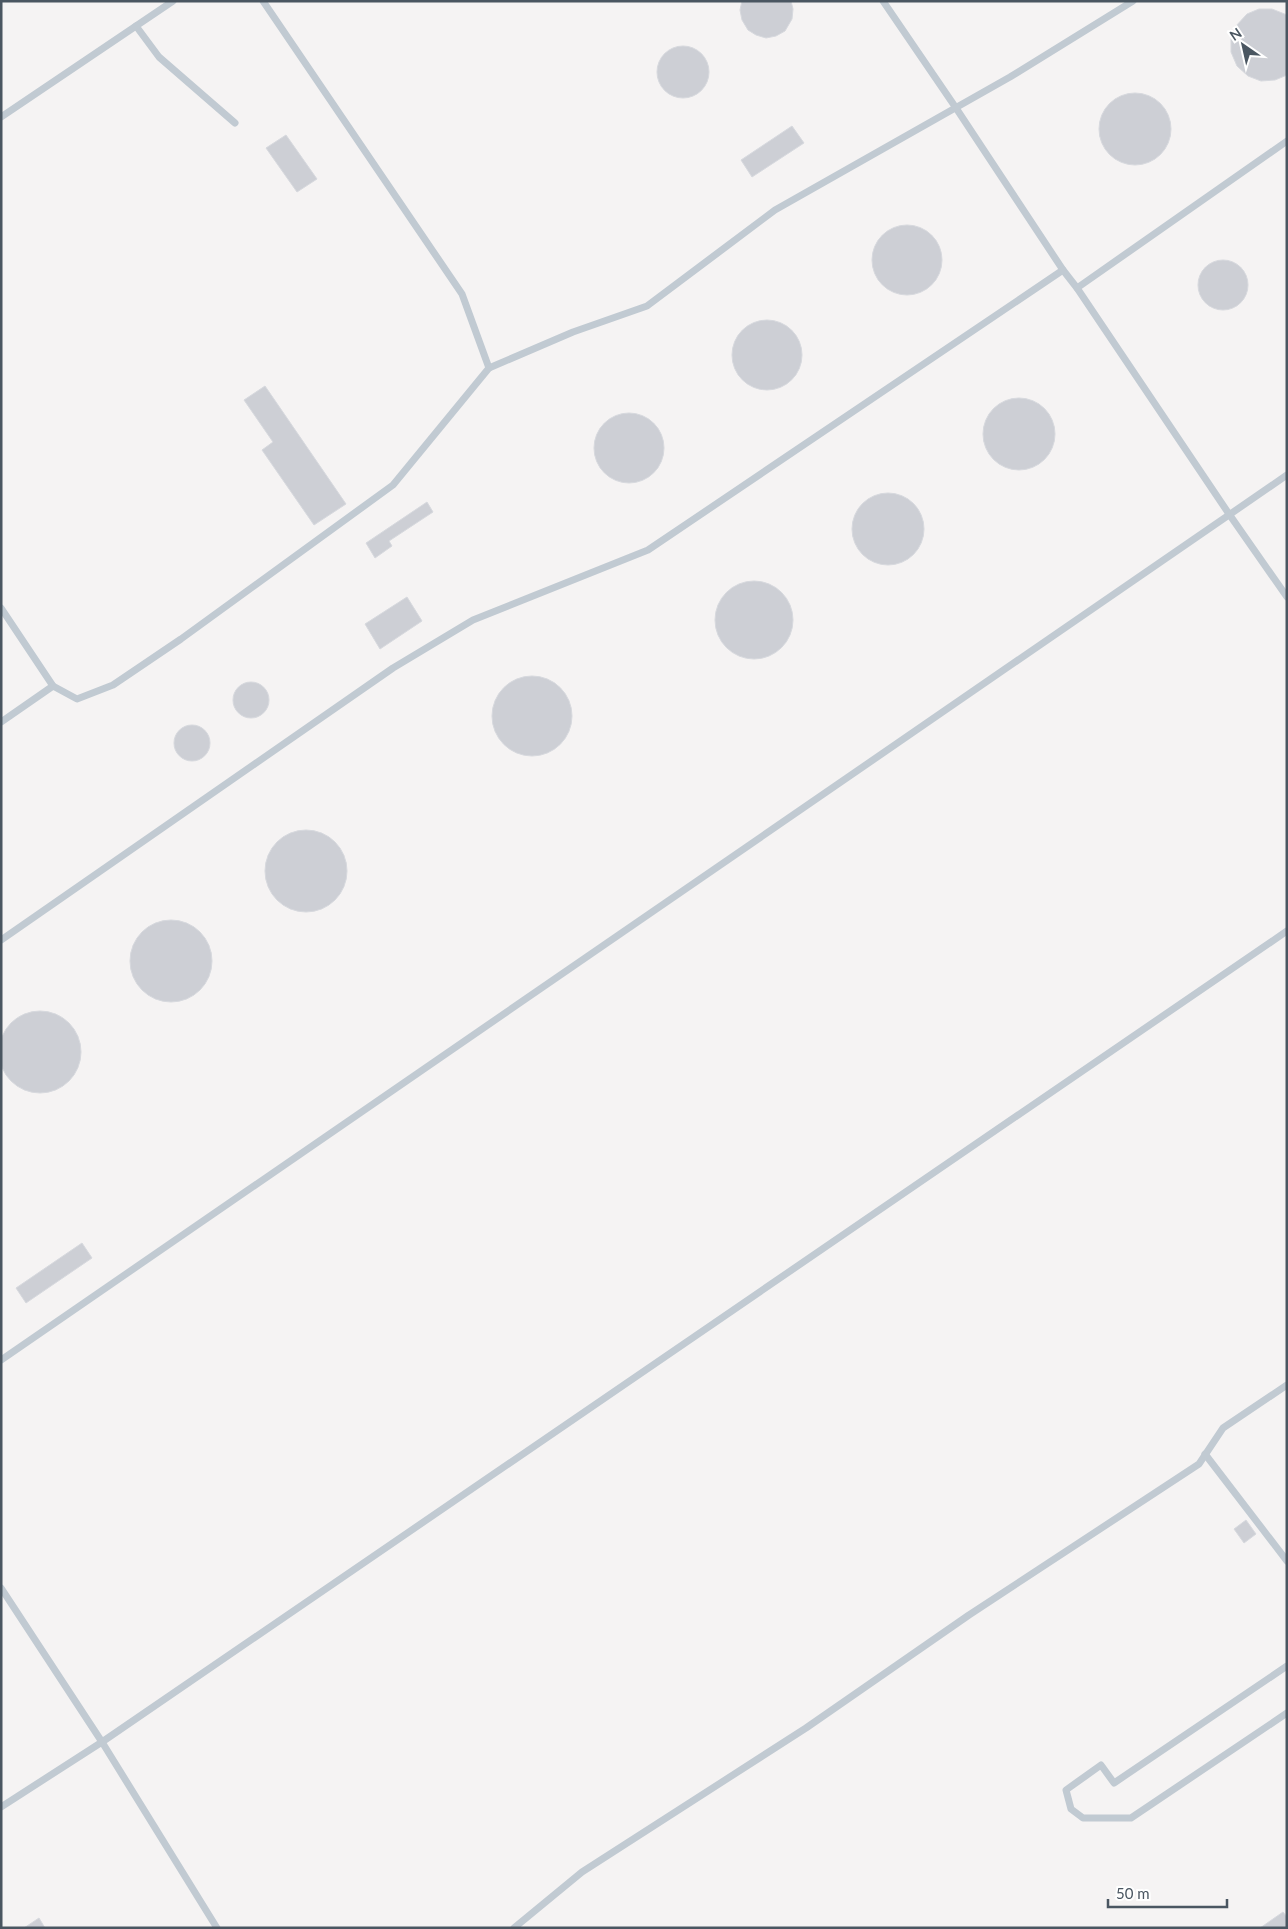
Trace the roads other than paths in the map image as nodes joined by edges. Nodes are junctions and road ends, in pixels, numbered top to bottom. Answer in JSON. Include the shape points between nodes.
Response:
{"nodes":[{"id":1,"x":172,"y":1,"type":"edge"},
{"id":2,"x":264,"y":1,"type":"edge"},
{"id":3,"x":883,"y":1,"type":"edge"},
{"id":4,"x":1133,"y":1,"type":"edge"},
{"id":5,"x":136,"y":26,"type":"junction"},
{"id":6,"x":956,"y":108,"type":"junction"},
{"id":7,"x":1,"y":118,"type":"edge"},
{"id":8,"x":235,"y":123,"type":"dead end"},
{"id":9,"x":1287,"y":141,"type":"edge"},
{"id":10,"x":1063,"y":270,"type":"junction"},
{"id":11,"x":1078,"y":288,"type":"junction"},
{"id":12,"x":489,"y":368,"type":"junction"},
{"id":13,"x":1287,"y":475,"type":"edge"},
{"id":14,"x":1229,"y":514,"type":"junction"},
{"id":15,"x":1287,"y":597,"type":"edge"},
{"id":16,"x":1,"y":608,"type":"edge"},
{"id":17,"x":53,"y":686,"type":"junction"},
{"id":18,"x":1,"y":722,"type":"edge"},
{"id":19,"x":1287,"y":931,"type":"edge"},
{"id":20,"x":1,"y":940,"type":"edge"},
{"id":21,"x":1,"y":1360,"type":"edge"},
{"id":22,"x":1287,"y":1385,"type":"edge"},
{"id":23,"x":1205,"y":1454,"type":"junction"},
{"id":24,"x":1287,"y":1561,"type":"edge"},
{"id":25,"x":1,"y":1588,"type":"edge"},
{"id":26,"x":1287,"y":1666,"type":"edge"},
{"id":27,"x":1287,"y":1713,"type":"edge"},
{"id":28,"x":102,"y":1742,"type":"junction"},
{"id":29,"x":1,"y":1806,"type":"edge"},
{"id":30,"x":217,"y":1928,"type":"edge"},
{"id":31,"x":514,"y":1928,"type":"edge"}],
"edges":[{"from":1,"to":5,"type":"lane"},
{"from":2,"to":12,"type":"lane","via":[[462,294]]},
{"from":3,"to":6,"type":"lane"},
{"from":4,"to":6,"type":"lane"},
{"from":5,"to":7,"type":"lane"},
{"from":5,"to":8,"type":"lane","via":[[159,57]]},
{"from":6,"to":10,"type":"lane"},
{"from":6,"to":12,"type":"lane","via":[[775,210],[647,306],[573,332]]},
{"from":9,"to":11,"type":"lane"},
{"from":10,"to":11,"type":"lane"},
{"from":10,"to":20,"type":"lane","via":[[648,550],[473,620],[393,668]]},
{"from":11,"to":14,"type":"lane"},
{"from":12,"to":17,"type":"lane","via":[[393,485],[281,567],[113,685],[77,699]]},
{"from":13,"to":14,"type":"lane"},
{"from":14,"to":15,"type":"lane"},
{"from":14,"to":21,"type":"lane"},
{"from":16,"to":17,"type":"lane"},
{"from":17,"to":18,"type":"lane"},
{"from":19,"to":28,"type":"lane"},
{"from":22,"to":23,"type":"lane","via":[[1223,1428]]},
{"from":23,"to":24,"type":"lane"},
{"from":23,"to":31,"type":"lane","via":[[1199,1464],[806,1728],[582,1872]]},
{"from":25,"to":28,"type":"lane"},
{"from":26,"to":27,"type":"lane","via":[[1114,1784],[1101,1765],[1066,1790],[1072,1809],[1083,1818],[1131,1818]]},
{"from":28,"to":29,"type":"lane"},
{"from":28,"to":30,"type":"lane"}]}
